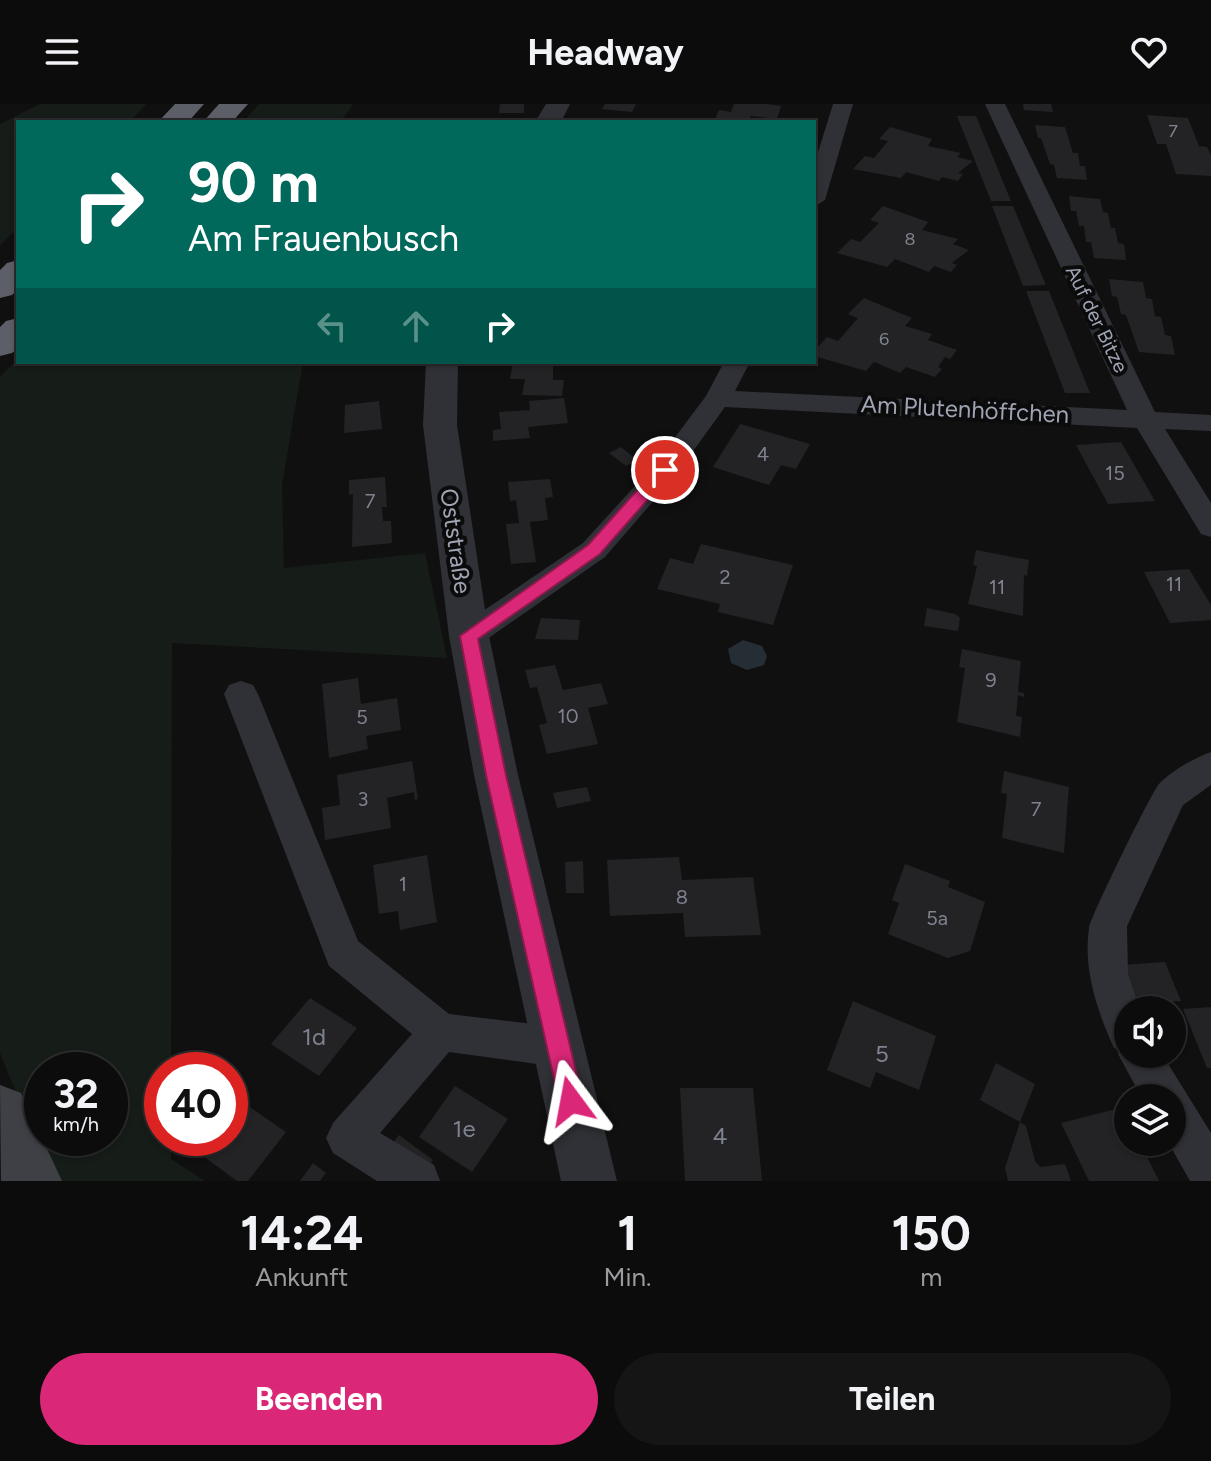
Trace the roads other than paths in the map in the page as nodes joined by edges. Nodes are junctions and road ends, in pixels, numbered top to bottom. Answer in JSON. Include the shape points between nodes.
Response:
{"nodes":[{"id":1,"x":190,"y":104,"type":"edge"},
{"id":2,"x":234,"y":104,"type":"edge"},
{"id":3,"x":843,"y":104,"type":"edge"},
{"id":4,"x":995,"y":104,"type":"edge"},
{"id":5,"x":174,"y":120,"type":"edge"},
{"id":6,"x":219,"y":120,"type":"edge"},
{"id":7,"x":816,"y":193,"type":"edge"},
{"id":8,"x":16,"y":272,"type":"edge"},
{"id":9,"x":0,"y":288,"type":"edge"},
{"id":10,"x":16,"y":330,"type":"edge"},
{"id":11,"x":0,"y":346,"type":"edge"},
{"id":12,"x":442,"y":364,"type":"edge"},
{"id":13,"x":736,"y":364,"type":"edge"},
{"id":14,"x":718,"y":398,"type":"junction"},
{"id":15,"x":1144,"y":417,"type":"junction"},
{"id":16,"x":1211,"y":423,"type":"edge"},
{"id":17,"x":1211,"y":527,"type":"edge"},
{"id":18,"x":469,"y":636,"type":"junction"},
{"id":19,"x":241,"y":694,"type":"dead end"},
{"id":20,"x":1211,"y":766,"type":"edge"},
{"id":21,"x":1115,"y":996,"type":"edge"},
{"id":22,"x":440,"y":1032,"type":"junction"},
{"id":23,"x":559,"y":1047,"type":"junction"},
{"id":24,"x":0,"y":1114,"type":"edge"},
{"id":25,"x":1186,"y":1132,"type":"edge"},
{"id":26,"x":1211,"y":1174,"type":"edge"},
{"id":27,"x":32,"y":1181,"type":"edge"},
{"id":28,"x":418,"y":1181,"type":"edge"},
{"id":29,"x":589,"y":1181,"type":"edge"}],
"edges":[{"from":1,"to":5,"type":"highway"},
{"from":2,"to":6,"type":"highway"},
{"from":3,"to":7,"type":"street"},
{"from":4,"to":15,"type":"street","name":"Auf der Bitze"},
{"from":8,"to":9,"type":"highway"},
{"from":10,"to":11,"type":"highway"},
{"from":12,"to":18,"type":"street","name":"Oststraße","via":[[440,425]]},
{"from":13,"to":14,"type":"street"},
{"from":14,"to":15,"type":"street","name":"Am Plutenhöffchen"},
{"from":14,"to":18,"type":"street","via":[[665,470],[594,550]]},
{"from":15,"to":16,"type":"street","name":"Am Plutenhöffchen"},
{"from":15,"to":17,"type":"street","name":"Auf der Bitze"},
{"from":18,"to":23,"type":"street","name":"Oststraße"},
{"from":19,"to":22,"type":"street","via":[[343,953]]},
{"from":20,"to":21,"type":"street","via":[[1170,795],[1108,926],[1108,974]]},
{"from":22,"to":23,"type":"street"},
{"from":22,"to":28,"type":"street","via":[[348,1138]]},
{"from":23,"to":29,"type":"street","name":"Oststraße"},
{"from":24,"to":27,"type":"main road"},
{"from":25,"to":26,"type":"street"}]}
